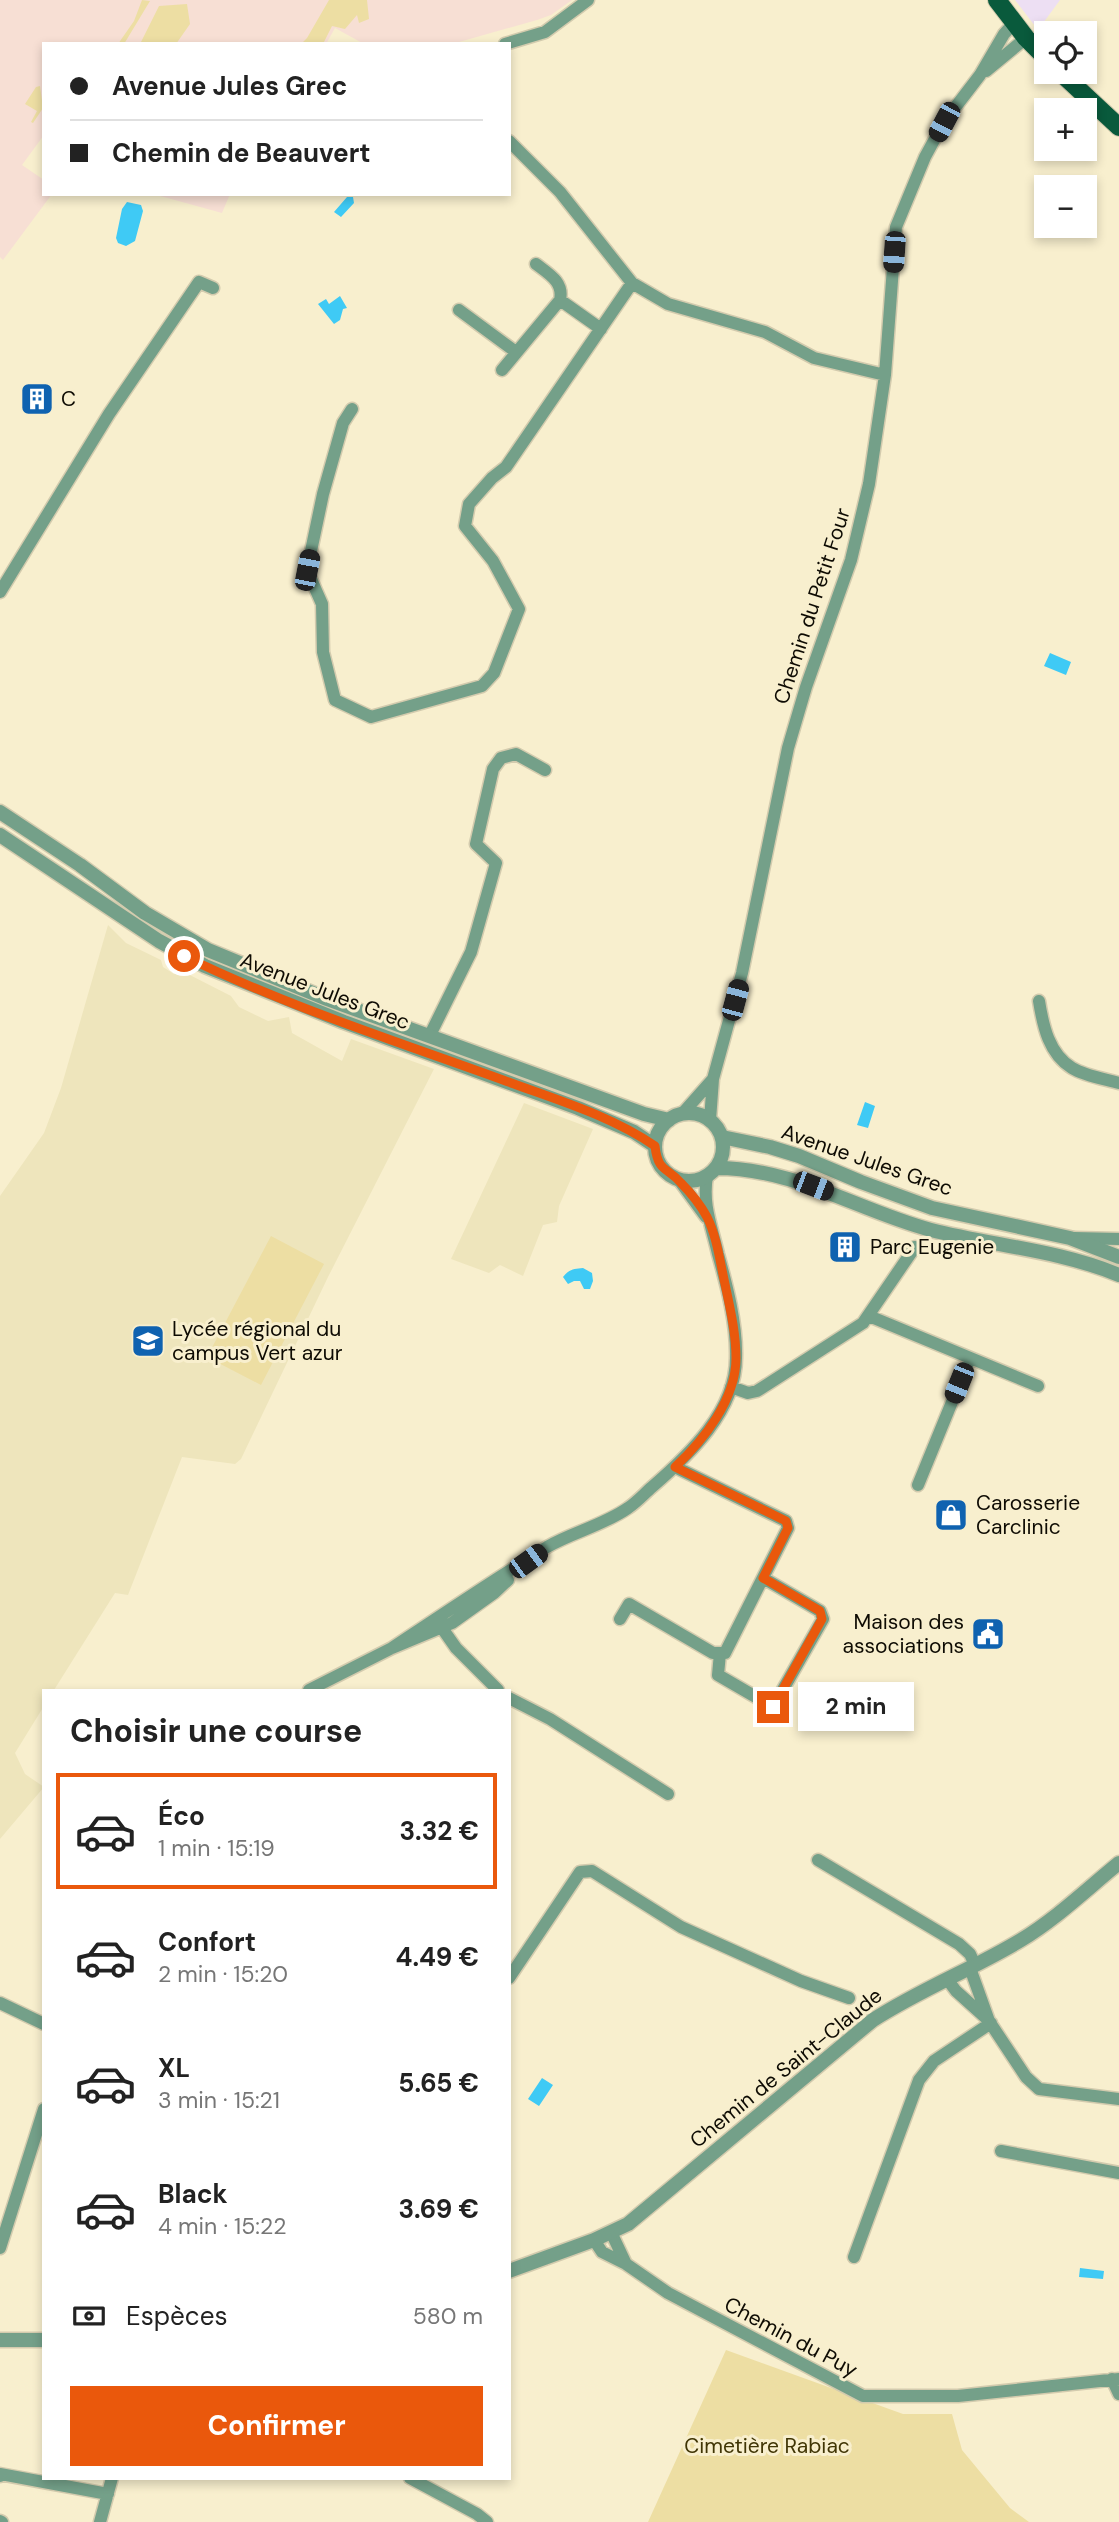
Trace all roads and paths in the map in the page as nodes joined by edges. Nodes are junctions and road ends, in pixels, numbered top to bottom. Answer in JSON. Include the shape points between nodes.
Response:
{"nodes":[{"id":1,"x":588,"y":0,"type":"edge"},
{"id":2,"x":997,"y":0,"type":"edge"},
{"id":3,"x":1014,"y":23,"type":"junction"},
{"id":4,"x":1026,"y":38,"type":"junction"},
{"id":5,"x":511,"y":42,"type":"edge"},
{"id":6,"x":1034,"y":46,"type":"edge"},
{"id":7,"x":980,"y":75,"type":"junction"},
{"id":8,"x":1073,"y":84,"type":"edge"},
{"id":9,"x":1119,"y":127,"type":"edge"},
{"id":10,"x":511,"y":143,"type":"edge"},
{"id":11,"x":536,"y":264,"type":"dead end"},
{"id":12,"x":632,"y":283,"type":"junction"},
{"id":13,"x":213,"y":288,"type":"dead end"},
{"id":14,"x":561,"y":300,"type":"junction"},
{"id":15,"x":459,"y":310,"type":"dead end"},
{"id":16,"x":601,"y":329,"type":"junction"},
{"id":17,"x":516,"y":352,"type":"junction"},
{"id":18,"x":502,"y":370,"type":"dead end"},
{"id":19,"x":885,"y":375,"type":"junction"},
{"id":20,"x":352,"y":409,"type":"dead end"},
{"id":21,"x":0,"y":592,"type":"edge"},
{"id":22,"x":545,"y":770,"type":"dead end"},
{"id":23,"x":0,"y":812,"type":"edge"},
{"id":24,"x":0,"y":835,"type":"edge"},
{"id":25,"x":1039,"y":1001,"type":"dead end"},
{"id":26,"x":430,"y":1035,"type":"junction"},
{"id":27,"x":713,"y":1079,"type":"junction"},
{"id":28,"x":1119,"y":1083,"type":"edge"},
{"id":29,"x":676,"y":1117,"type":"junction"},
{"id":30,"x":710,"y":1120,"type":"junction"},
{"id":31,"x":722,"y":1138,"type":"junction"},
{"id":32,"x":655,"y":1146,"type":"junction"},
{"id":33,"x":712,"y":1172,"type":"junction"},
{"id":34,"x":679,"y":1180,"type":"junction"},
{"id":35,"x":706,"y":1217,"type":"junction"},
{"id":36,"x":1070,"y":1238,"type":"junction"},
{"id":37,"x":1119,"y":1239,"type":"edge"},
{"id":38,"x":915,"y":1247,"type":"dead end"},
{"id":39,"x":1119,"y":1257,"type":"edge"},
{"id":40,"x":1119,"y":1275,"type":"edge"},
{"id":41,"x":869,"y":1316,"type":"junction"},
{"id":42,"x":970,"y":1358,"type":"junction"},
{"id":43,"x":1038,"y":1386,"type":"dead end"},
{"id":44,"x":731,"y":1387,"type":"junction"},
{"id":45,"x":675,"y":1467,"type":"junction"},
{"id":46,"x":918,"y":1485,"type":"dead end"},
{"id":47,"x":528,"y":1561,"type":"junction"},
{"id":48,"x":763,"y":1578,"type":"junction"},
{"id":49,"x":620,"y":1619,"type":"dead end"},
{"id":50,"x":442,"y":1628,"type":"junction"},
{"id":51,"x":392,"y":1648,"type":"junction"},
{"id":52,"x":720,"y":1653,"type":"junction"},
{"id":53,"x":311,"y":1689,"type":"edge"},
{"id":54,"x":497,"y":1689,"type":"edge"},
{"id":55,"x":511,"y":1699,"type":"edge"},
{"id":56,"x":667,"y":1794,"type":"dead end"},
{"id":57,"x":818,"y":1860,"type":"dead end"},
{"id":58,"x":1119,"y":1863,"type":"edge"},
{"id":59,"x":972,"y":1966,"type":"junction"},
{"id":60,"x":511,"y":1976,"type":"edge"},
{"id":61,"x":947,"y":1979,"type":"junction"},
{"id":62,"x":849,"y":1998,"type":"dead end"},
{"id":63,"x":0,"y":2003,"type":"edge"},
{"id":64,"x":990,"y":2022,"type":"junction"},
{"id":65,"x":42,"y":2023,"type":"edge"},
{"id":66,"x":1119,"y":2099,"type":"edge"},
{"id":67,"x":42,"y":2115,"type":"edge"},
{"id":68,"x":1001,"y":2151,"type":"dead end"},
{"id":69,"x":1119,"y":2173,"type":"edge"},
{"id":70,"x":611,"y":2232,"type":"junction"},
{"id":71,"x":594,"y":2240,"type":"junction"},
{"id":72,"x":0,"y":2248,"type":"edge"},
{"id":73,"x":854,"y":2258,"type":"dead end"},
{"id":74,"x":626,"y":2264,"type":"junction"},
{"id":75,"x":511,"y":2270,"type":"edge"},
{"id":76,"x":0,"y":2340,"type":"edge"},
{"id":77,"x":42,"y":2340,"type":"edge"},
{"id":78,"x":1115,"y":2379,"type":"edge"},
{"id":79,"x":1119,"y":2394,"type":"edge"},
{"id":80,"x":0,"y":2475,"type":"edge"},
{"id":81,"x":112,"y":2480,"type":"edge"},
{"id":82,"x":414,"y":2480,"type":"edge"},
{"id":83,"x":108,"y":2494,"type":"junction"},
{"id":84,"x":100,"y":2522,"type":"edge"},
{"id":85,"x":487,"y":2522,"type":"edge"}],
"edges":[{"from":1,"to":5,"type":"street","via":[[545,32]]},
{"from":2,"to":3,"type":"main road"},
{"from":3,"to":4,"type":"main road"},
{"from":3,"to":7,"type":"street","name":"Chemin du Petit Four"},
{"from":4,"to":6,"type":"main road"},
{"from":4,"to":7,"type":"street","name":"Chemin du Petit Four"},
{"from":7,"to":19,"type":"street","name":"Chemin du Petit Four","via":[[944,122],[896,227]]},
{"from":8,"to":9,"type":"main road"},
{"from":10,"to":12,"type":"street","via":[[560,192]]},
{"from":11,"to":14,"type":"street","via":[[558,281]]},
{"from":12,"to":16,"type":"street"},
{"from":12,"to":19,"type":"street","via":[[668,304],[765,332],[814,358]]},
{"from":13,"to":21,"type":"street","via":[[200,282],[109,414]]},
{"from":14,"to":16,"type":"street"},
{"from":14,"to":17,"type":"street"},
{"from":15,"to":17,"type":"street"},
{"from":16,"to":20,"type":"street","via":[[506,467],[469,504],[465,526],[493,561],[519,608],[494,673],[482,685],[371,717],[335,700],[323,652],[322,604],[307,570],[323,494],[343,423]]},
{"from":17,"to":18,"type":"street"},
{"from":19,"to":27,"type":"street","name":"Chemin du Petit Four","via":[[869,484],[850,560],[788,748],[742,973]]},
{"from":22,"to":26,"type":"street","name":"Avenue Jules Grec","via":[[516,754],[501,758],[492,769],[476,844],[496,863],[471,952]]},
{"from":23,"to":26,"type":"street","name":"Avenue Jules Grec","via":[[156,920],[208,950],[292,986]]},
{"from":24,"to":32,"type":"street","name":"Avenue Jules Grec","via":[[159,941],[205,966],[344,1023],[578,1108]]},
{"from":25,"to":28,"type":"street","via":[[1056,1054],[1072,1069]]},
{"from":26,"to":29,"type":"street","name":"Avenue Jules Grec","via":[[644,1114]]},
{"from":27,"to":29,"type":"street","name":"Chemin du Petit Four"},
{"from":27,"to":30,"type":"street","name":"Chemin du Petit Four"},
{"from":29,"to":30,"type":"street","via":[[701,1115]]},
{"from":29,"to":32,"type":"street","via":[[662,1127]]},
{"from":30,"to":31,"type":"street"},
{"from":31,"to":33,"type":"street","via":[[721,1159]]},
{"from":31,"to":36,"type":"street","name":"Avenue Jules Grec","via":[[799,1156],[932,1208]]},
{"from":32,"to":34,"type":"street","via":[[663,1169]]},
{"from":33,"to":34,"type":"street"},
{"from":33,"to":35,"type":"street","via":[[705,1186]]},
{"from":33,"to":40,"type":"street","name":"Avenue Jules Grec","via":[[741,1168],[788,1177],[924,1228],[1073,1259]]},
{"from":34,"to":35,"type":"street"},
{"from":35,"to":44,"type":"street","via":[[733,1324],[736,1357]]},
{"from":36,"to":37,"type":"street"},
{"from":36,"to":39,"type":"street","name":"Avenue Jules Grec"},
{"from":38,"to":41,"type":"street"},
{"from":41,"to":42,"type":"street"},
{"from":41,"to":44,"type":"street","via":[[757,1391]]},
{"from":42,"to":43,"type":"street"},
{"from":42,"to":46,"type":"street"},
{"from":44,"to":45,"type":"street","via":[[720,1412]]},
{"from":45,"to":47,"type":"street","via":[[628,1508],[574,1532]]},
{"from":45,"to":48,"type":"street","via":[[786,1521],[788,1528]]},
{"from":47,"to":50,"type":"street","via":[[494,1594]]},
{"from":47,"to":51,"type":"street"},
{"from":48,"to":52,"type":"street","via":[[725,1653]]},
{"from":48,"to":52,"type":"street","via":[[820,1611],[822,1619],[773,1707],[718,1675]]},
{"from":49,"to":52,"type":"street","via":[[629,1604]]},
{"from":50,"to":51,"type":"street"},
{"from":50,"to":54,"type":"street"},
{"from":51,"to":53,"type":"street"},
{"from":55,"to":56,"type":"street"},
{"from":57,"to":59,"type":"street","via":[[960,1944],[970,1954]]},
{"from":58,"to":59,"type":"street","name":"Chemin de Saint-Claude","via":[[1038,1930]]},
{"from":59,"to":61,"type":"street","name":"Chemin de Saint-Claude"},
{"from":59,"to":64,"type":"street"},
{"from":60,"to":62,"type":"street","via":[[580,1872],[586,1870],[681,1927]]},
{"from":61,"to":64,"type":"street"},
{"from":61,"to":70,"type":"street","name":"Chemin de Saint-Claude","via":[[873,2020],[628,2224]]},
{"from":63,"to":65,"type":"street"},
{"from":64,"to":66,"type":"street","via":[[1039,2089]]},
{"from":64,"to":73,"type":"street","via":[[934,2061],[919,2080]]},
{"from":67,"to":72,"type":"street"},
{"from":68,"to":69,"type":"street"},
{"from":70,"to":71,"type":"street","name":"Chemin de Saint-Claude"},
{"from":70,"to":74,"type":"street"},
{"from":71,"to":74,"type":"street","name":"Chemin du Puy","via":[[602,2252]]},
{"from":71,"to":75,"type":"street","name":"Chemin de Saint-Claude"},
{"from":74,"to":78,"type":"street","name":"Chemin du Puy","via":[[668,2293],[863,2396],[958,2396]]},
{"from":76,"to":77,"type":"street"},
{"from":78,"to":79,"type":"street"},
{"from":80,"to":83,"type":"street"},
{"from":81,"to":83,"type":"street"},
{"from":82,"to":85,"type":"street"},
{"from":83,"to":84,"type":"street"}]}
